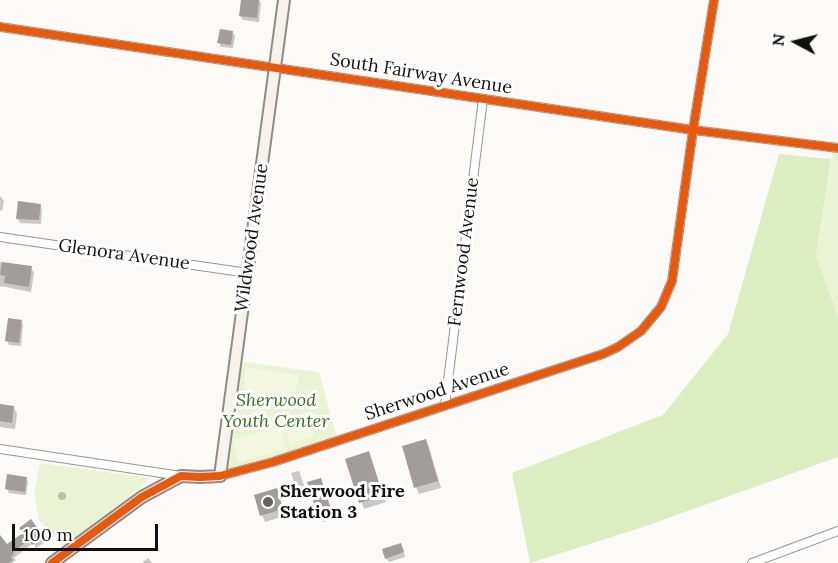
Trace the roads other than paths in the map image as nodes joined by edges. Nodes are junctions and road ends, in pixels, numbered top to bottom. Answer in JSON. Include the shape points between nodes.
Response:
{"nodes":[{"id":1,"x":284,"y":0,"type":"edge"},
{"id":2,"x":714,"y":0,"type":"edge"},
{"id":3,"x":0,"y":27,"type":"edge"},
{"id":4,"x":275,"y":67,"type":"junction"},
{"id":5,"x":483,"y":99,"type":"junction"},
{"id":6,"x":693,"y":130,"type":"junction"},
{"id":7,"x":838,"y":148,"type":"edge"},
{"id":8,"x":0,"y":237,"type":"edge"},
{"id":9,"x":248,"y":273,"type":"junction"},
{"id":10,"x":445,"y":405,"type":"junction"},
{"id":11,"x":0,"y":449,"type":"edge"},
{"id":12,"x":181,"y":476,"type":"junction"},
{"id":13,"x":220,"y":476,"type":"junction"},
{"id":14,"x":838,"y":531,"type":"edge"},
{"id":15,"x":52,"y":563,"type":"edge"},
{"id":16,"x":752,"y":563,"type":"edge"}],
"edges":[{"from":1,"to":4,"type":"street","name":"Wildwood Avenue"},
{"from":2,"to":6,"type":"street","name":"Sherwood Avenue"},
{"from":3,"to":4,"type":"street","name":"South Fairway Avenue"},
{"from":4,"to":5,"type":"street","name":"South Fairway Avenue"},
{"from":4,"to":9,"type":"street","name":"Wildwood Avenue"},
{"from":5,"to":6,"type":"street","name":"South Fairway Avenue"},
{"from":5,"to":10,"type":"street","name":"Fernwood Avenue"},
{"from":6,"to":7,"type":"street","name":"South Fairway Avenue"},
{"from":6,"to":10,"type":"street","name":"Sherwood Avenue","via":[[672,281],[652,319],[632,338],[603,354]]},
{"from":8,"to":9,"type":"street","name":"Glenora Avenue"},
{"from":9,"to":13,"type":"street","name":"Wildwood Avenue"},
{"from":10,"to":13,"type":"street","name":"Sherwood Avenue"},
{"from":11,"to":12,"type":"street"},
{"from":12,"to":13,"type":"street","name":"Sherwood Avenue"},
{"from":12,"to":15,"type":"street","name":"Sherwood Avenue","via":[[142,497]]},
{"from":14,"to":16,"type":"street"}]}
